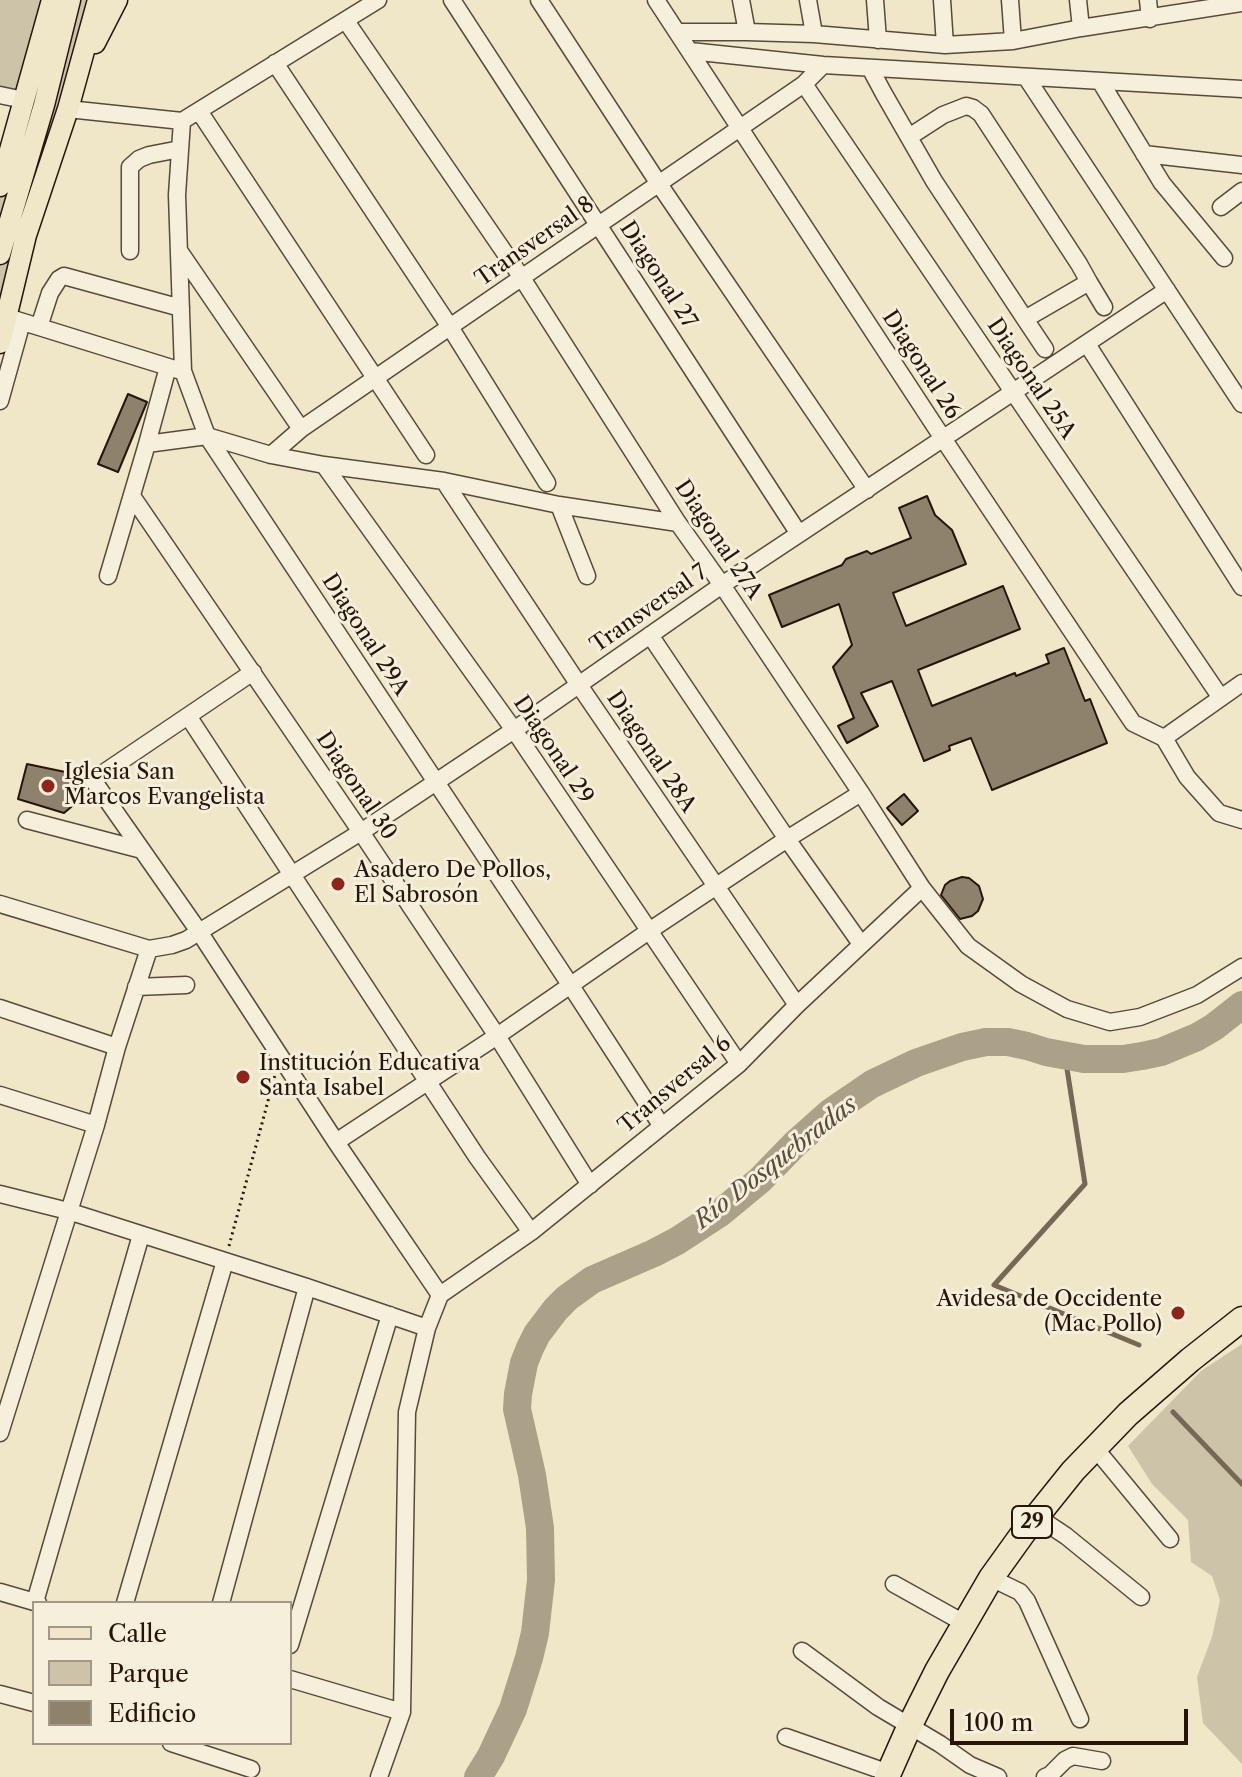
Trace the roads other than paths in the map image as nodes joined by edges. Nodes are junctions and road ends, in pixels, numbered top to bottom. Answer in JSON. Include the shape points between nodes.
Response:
{"nodes":[{"id":1,"x":52,"y":0,"type":"edge"},
{"id":2,"x":70,"y":0,"type":"edge"},
{"id":3,"x":98,"y":0,"type":"edge"},
{"id":4,"x":117,"y":0,"type":"edge"},
{"id":5,"x":378,"y":0,"type":"edge"},
{"id":6,"x":452,"y":0,"type":"edge"},
{"id":7,"x":539,"y":0,"type":"edge"},
{"id":8,"x":656,"y":0,"type":"edge"},
{"id":9,"x":741,"y":0,"type":"edge"},
{"id":10,"x":808,"y":0,"type":"edge"},
{"id":11,"x":875,"y":0,"type":"edge"},
{"id":12,"x":942,"y":0,"type":"edge"},
{"id":13,"x":1010,"y":0,"type":"edge"},
{"id":14,"x":1078,"y":0,"type":"edge"},
{"id":15,"x":1148,"y":0,"type":"edge"},
{"id":16,"x":1242,"y":3,"type":"edge"},
{"id":17,"x":1216,"y":4,"type":"edge"},
{"id":18,"x":1150,"y":19,"type":"junction"},
{"id":19,"x":346,"y":21,"type":"junction"},
{"id":20,"x":1081,"y":28,"type":"junction"},
{"id":21,"x":677,"y":32,"type":"junction"},
{"id":22,"x":747,"y":32,"type":"junction"},
{"id":23,"x":814,"y":34,"type":"junction"},
{"id":24,"x":878,"y":40,"type":"junction"},
{"id":25,"x":1013,"y":41,"type":"junction"},
{"id":26,"x":945,"y":45,"type":"junction"},
{"id":27,"x":690,"y":51,"type":"junction"},
{"id":28,"x":275,"y":63,"type":"junction"},
{"id":29,"x":823,"y":65,"type":"junction"},
{"id":30,"x":870,"y":68,"type":"junction"},
{"id":31,"x":1026,"y":77,"type":"junction"},
{"id":32,"x":1100,"y":81,"type":"junction"},
{"id":33,"x":74,"y":82,"type":"junction"},
{"id":34,"x":804,"y":84,"type":"junction"},
{"id":35,"x":1242,"y":89,"type":"edge"},
{"id":36,"x":0,"y":95,"type":"edge"},
{"id":37,"x":24,"y":100,"type":"junction"},
{"id":38,"x":68,"y":109,"type":"junction"},
{"id":39,"x":199,"y":111,"type":"junction"},
{"id":40,"x":182,"y":121,"type":"junction"},
{"id":41,"x":740,"y":128,"type":"junction"},
{"id":42,"x":909,"y":137,"type":"junction"},
{"id":43,"x":180,"y":149,"type":"junction"},
{"id":44,"x":1144,"y":154,"type":"junction"},
{"id":45,"x":1242,"y":165,"type":"edge"},
{"id":46,"x":659,"y":184,"type":"junction"},
{"id":47,"x":0,"y":186,"type":"edge"},
{"id":48,"x":1242,"y":191,"type":"edge"},
{"id":49,"x":1221,"y":207,"type":"dead end"},
{"id":50,"x":599,"y":225,"type":"junction"},
{"id":51,"x":130,"y":251,"type":"dead end"},
{"id":52,"x":180,"y":252,"type":"junction"},
{"id":53,"x":0,"y":254,"type":"edge"},
{"id":54,"x":1224,"y":258,"type":"dead end"},
{"id":55,"x":522,"y":278,"type":"junction"},
{"id":56,"x":1089,"y":282,"type":"junction"},
{"id":57,"x":1167,"y":290,"type":"junction"},
{"id":58,"x":1104,"y":307,"type":"dead end"},
{"id":59,"x":181,"y":308,"type":"junction"},
{"id":60,"x":15,"y":319,"type":"junction"},
{"id":61,"x":1025,"y":319,"type":"junction"},
{"id":62,"x":39,"y":327,"type":"junction"},
{"id":63,"x":450,"y":327,"type":"junction"},
{"id":64,"x":0,"y":343,"type":"edge"},
{"id":65,"x":1087,"y":344,"type":"junction"},
{"id":66,"x":1045,"y":349,"type":"dead end"},
{"id":67,"x":176,"y":369,"type":"junction"},
{"id":68,"x":376,"y":378,"type":"junction"},
{"id":69,"x":1013,"y":392,"type":"junction"},
{"id":70,"x":0,"y":401,"type":"edge"},
{"id":71,"x":1242,"y":404,"type":"edge"},
{"id":72,"x":301,"y":429,"type":"junction"},
{"id":73,"x":207,"y":436,"type":"junction"},
{"id":74,"x":944,"y":440,"type":"junction"},
{"id":75,"x":147,"y":444,"type":"junction"},
{"id":76,"x":271,"y":455,"type":"junction"},
{"id":77,"x":426,"y":455,"type":"dead end"},
{"id":78,"x":324,"y":465,"type":"junction"},
{"id":79,"x":444,"y":481,"type":"junction"},
{"id":80,"x":547,"y":483,"type":"dead end"},
{"id":81,"x":867,"y":490,"type":"junction"},
{"id":82,"x":132,"y":496,"type":"junction"},
{"id":83,"x":559,"y":505,"type":"junction"},
{"id":84,"x":678,"y":523,"type":"junction"},
{"id":85,"x":799,"y":534,"type":"junction"},
{"id":86,"x":108,"y":576,"type":"dead end"},
{"id":87,"x":587,"y":576,"type":"dead end"},
{"id":88,"x":722,"y":585,"type":"junction"},
{"id":89,"x":1242,"y":587,"type":"edge"},
{"id":90,"x":650,"y":635,"type":"junction"},
{"id":91,"x":253,"y":672,"type":"junction"},
{"id":92,"x":1242,"y":683,"type":"edge"},
{"id":93,"x":579,"y":685,"type":"junction"},
{"id":94,"x":1221,"y":698,"type":"junction"},
{"id":95,"x":188,"y":716,"type":"junction"},
{"id":96,"x":514,"y":730,"type":"junction"},
{"id":97,"x":1164,"y":738,"type":"junction"},
{"id":98,"x":435,"y":781,"type":"junction"},
{"id":99,"x":861,"y":793,"type":"junction"},
{"id":100,"x":27,"y":820,"type":"dead end"},
{"id":101,"x":1242,"y":820,"type":"edge"},
{"id":102,"x":361,"y":832,"type":"junction"},
{"id":103,"x":787,"y":839,"type":"junction"},
{"id":104,"x":142,"y":850,"type":"junction"},
{"id":105,"x":291,"y":876,"type":"junction"},
{"id":106,"x":716,"y":887,"type":"junction"},
{"id":107,"x":922,"y":888,"type":"junction"},
{"id":108,"x":0,"y":904,"type":"edge"},
{"id":109,"x":649,"y":931,"type":"junction"},
{"id":110,"x":200,"y":933,"type":"junction"},
{"id":111,"x":861,"y":944,"type":"junction"},
{"id":112,"x":149,"y":949,"type":"junction"},
{"id":113,"x":1242,"y":967,"type":"edge"},
{"id":114,"x":186,"y":985,"type":"dead end"},
{"id":115,"x":571,"y":986,"type":"junction"},
{"id":116,"x":136,"y":987,"type":"junction"},
{"id":117,"x":797,"y":1005,"type":"junction"},
{"id":118,"x":0,"y":1008,"type":"edge"},
{"id":119,"x":497,"y":1036,"type":"junction"},
{"id":120,"x":117,"y":1047,"type":"junction"},
{"id":121,"x":739,"y":1064,"type":"junction"},
{"id":122,"x":428,"y":1081,"type":"junction"},
{"id":123,"x":0,"y":1095,"type":"edge"},
{"id":124,"x":96,"y":1125,"type":"junction"},
{"id":125,"x":661,"y":1125,"type":"junction"},
{"id":126,"x":336,"y":1142,"type":"junction"},
{"id":127,"x":590,"y":1185,"type":"junction"},
{"id":128,"x":0,"y":1194,"type":"edge"},
{"id":129,"x":68,"y":1211,"type":"junction"},
{"id":130,"x":531,"y":1232,"type":"junction"},
{"id":131,"x":141,"y":1235,"type":"junction"},
{"id":132,"x":225,"y":1261,"type":"junction"},
{"id":133,"x":307,"y":1287,"type":"junction"},
{"id":134,"x":440,"y":1295,"type":"junction"},
{"id":135,"x":390,"y":1315,"type":"junction"},
{"id":136,"x":1242,"y":1319,"type":"edge"},
{"id":137,"x":427,"y":1328,"type":"junction"},
{"id":138,"x":0,"y":1433,"type":"edge"},
{"id":139,"x":1095,"y":1448,"type":"junction"},
{"id":140,"x":1036,"y":1516,"type":"junction"},
{"id":141,"x":1170,"y":1539,"type":"dead end"},
{"id":142,"x":991,"y":1578,"type":"junction"},
{"id":143,"x":894,"y":1584,"type":"dead end"},
{"id":144,"x":0,"y":1592,"type":"edge"},
{"id":145,"x":1141,"y":1597,"type":"dead end"},
{"id":146,"x":38,"y":1601,"type":"edge"},
{"id":147,"x":126,"y":1601,"type":"edge"},
{"id":148,"x":222,"y":1601,"type":"edge"},
{"id":149,"x":32,"y":1602,"type":"edge"},
{"id":150,"x":964,"y":1623,"type":"junction"},
{"id":151,"x":292,"y":1638,"type":"edge"},
{"id":152,"x":802,"y":1651,"type":"dead end"},
{"id":153,"x":292,"y":1680,"type":"edge"},
{"id":154,"x":0,"y":1694,"type":"edge"},
{"id":155,"x":32,"y":1702,"type":"edge"},
{"id":156,"x":402,"y":1712,"type":"junction"},
{"id":157,"x":1080,"y":1719,"type":"dead end"},
{"id":158,"x":910,"y":1725,"type":"junction"},
{"id":159,"x":786,"y":1737,"type":"dead end"},
{"id":160,"x":177,"y":1745,"type":"edge"},
{"id":161,"x":1102,"y":1761,"type":"dead end"},
{"id":162,"x":251,"y":1769,"type":"dead end"},
{"id":163,"x":888,"y":1775,"type":"edge"},
{"id":164,"x":379,"y":1777,"type":"edge"},
{"id":165,"x":998,"y":1777,"type":"edge"},
{"id":166,"x":1045,"y":1777,"type":"edge"}],
"edges":[{"from":1,"to":37,"type":"main road"},
{"from":2,"to":53,"type":"main road"},
{"from":3,"to":33,"type":"main road"},
{"from":4,"to":33,"type":"main road"},
{"from":5,"to":19,"type":"street"},
{"from":6,"to":50,"type":"street","name":"Diagonal 27"},
{"from":7,"to":46,"type":"street"},
{"from":8,"to":21,"type":"street","name":"Diagonal 26"},
{"from":9,"to":22,"type":"street"},
{"from":10,"to":23,"type":"street"},
{"from":11,"to":24,"type":"street"},
{"from":12,"to":26,"type":"street"},
{"from":13,"to":25,"type":"street"},
{"from":14,"to":20,"type":"street"},
{"from":15,"to":18,"type":"street"},
{"from":16,"to":17,"type":"street"},
{"from":17,"to":18,"type":"street"},
{"from":18,"to":20,"type":"street"},
{"from":19,"to":28,"type":"street"},
{"from":19,"to":55,"type":"street","name":"Diagonal 27A"},
{"from":20,"to":25,"type":"street"},
{"from":21,"to":22,"type":"street"},
{"from":21,"to":27,"type":"street","name":"Diagonal 26"},
{"from":22,"to":23,"type":"street"},
{"from":23,"to":24,"type":"street"},
{"from":24,"to":26,"type":"street"},
{"from":25,"to":26,"type":"street"},
{"from":27,"to":29,"type":"street"},
{"from":27,"to":41,"type":"street","name":"Diagonal 26"},
{"from":28,"to":39,"type":"street"},
{"from":28,"to":63,"type":"street"},
{"from":29,"to":30,"type":"street"},
{"from":29,"to":34,"type":"street","name":"Transversal 8"},
{"from":30,"to":31,"type":"street"},
{"from":30,"to":42,"type":"street"},
{"from":31,"to":32,"type":"street"},
{"from":31,"to":57,"type":"street"},
{"from":32,"to":35,"type":"street"},
{"from":32,"to":44,"type":"street"},
{"from":33,"to":38,"type":"main road"},
{"from":34,"to":41,"type":"street","name":"Transversal 8"},
{"from":34,"to":69,"type":"street","name":"Diagonal 25A"},
{"from":36,"to":37,"type":"street"},
{"from":37,"to":47,"type":"main road"},
{"from":38,"to":40,"type":"street"},
{"from":38,"to":60,"type":"main road","via":[[26,235]]},
{"from":39,"to":40,"type":"street"},
{"from":39,"to":68,"type":"street"},
{"from":40,"to":43,"type":"street","name":"Diagonal 29A"},
{"from":41,"to":46,"type":"street","name":"Transversal 8"},
{"from":41,"to":74,"type":"street","name":"Diagonal 26"},
{"from":42,"to":56,"type":"street","via":[[966,106],[981,114]]},
{"from":42,"to":61,"type":"street"},
{"from":43,"to":51,"type":"street","via":[[149,155],[130,167]]},
{"from":43,"to":52,"type":"street","name":"Diagonal 29A"},
{"from":44,"to":45,"type":"street"},
{"from":44,"to":54,"type":"street"},
{"from":46,"to":50,"type":"street","name":"Transversal 8"},
{"from":46,"to":81,"type":"street"},
{"from":48,"to":49,"type":"street"},
{"from":50,"to":55,"type":"street","name":"Transversal 8"},
{"from":50,"to":85,"type":"street","name":"Diagonal 27"},
{"from":52,"to":59,"type":"street","name":"Diagonal 29A"},
{"from":52,"to":72,"type":"street"},
{"from":55,"to":63,"type":"street","name":"Transversal 8"},
{"from":55,"to":84,"type":"street","name":"Diagonal 27A"},
{"from":56,"to":58,"type":"street"},
{"from":56,"to":61,"type":"street"},
{"from":57,"to":65,"type":"street","name":"Transversal 7"},
{"from":57,"to":71,"type":"street"},
{"from":59,"to":62,"type":"street","via":[[64,276],[50,293]]},
{"from":59,"to":67,"type":"street","name":"Diagonal 29A"},
{"from":60,"to":62,"type":"street"},
{"from":60,"to":64,"type":"main road"},
{"from":60,"to":70,"type":"street"},
{"from":61,"to":66,"type":"street"},
{"from":62,"to":67,"type":"street"},
{"from":63,"to":68,"type":"street","name":"Transversal 8"},
{"from":63,"to":80,"type":"street"},
{"from":65,"to":69,"type":"street","name":"Transversal 7"},
{"from":65,"to":89,"type":"street"},
{"from":67,"to":73,"type":"street","name":"Diagonal 29A"},
{"from":67,"to":75,"type":"street"},
{"from":68,"to":72,"type":"street","name":"Transversal 8"},
{"from":68,"to":77,"type":"street"},
{"from":69,"to":74,"type":"street","name":"Transversal 7"},
{"from":69,"to":94,"type":"street","name":"Diagonal 25A"},
{"from":72,"to":76,"type":"street","name":"Transversal 8"},
{"from":73,"to":75,"type":"street"},
{"from":73,"to":76,"type":"street"},
{"from":73,"to":98,"type":"street","name":"Diagonal 29A"},
{"from":74,"to":81,"type":"street","name":"Transversal 7"},
{"from":74,"to":97,"type":"street","name":"Diagonal 26","via":[[1133,723]]},
{"from":75,"to":82,"type":"street"},
{"from":76,"to":78,"type":"street"},
{"from":78,"to":79,"type":"street"},
{"from":78,"to":96,"type":"street","name":"Diagonal 29"},
{"from":79,"to":83,"type":"street"},
{"from":79,"to":93,"type":"street","name":"Diagonal 28A"},
{"from":81,"to":85,"type":"street","name":"Transversal 7"},
{"from":82,"to":86,"type":"street"},
{"from":82,"to":91,"type":"street","name":"Diagonal 30"},
{"from":83,"to":84,"type":"street"},
{"from":83,"to":87,"type":"street"},
{"from":84,"to":88,"type":"street","name":"Diagonal 27A"},
{"from":85,"to":88,"type":"street","name":"Transversal 7"},
{"from":88,"to":90,"type":"street","name":"Transversal 7"},
{"from":88,"to":99,"type":"street","name":"Diagonal 27A"},
{"from":90,"to":93,"type":"street","name":"Transversal 7"},
{"from":90,"to":103,"type":"street"},
{"from":91,"to":95,"type":"street"},
{"from":91,"to":102,"type":"street","name":"Diagonal 30"},
{"from":92,"to":94,"type":"street"},
{"from":93,"to":96,"type":"street","name":"Transversal 7"},
{"from":93,"to":106,"type":"street","name":"Diagonal 28A"},
{"from":94,"to":97,"type":"street"},
{"from":95,"to":104,"type":"street","via":[[93,780]]},
{"from":95,"to":105,"type":"street"},
{"from":96,"to":98,"type":"street","name":"Transversal 7"},
{"from":96,"to":109,"type":"street","name":"Diagonal 29"},
{"from":97,"to":101,"type":"street","via":[[1187,777],[1219,813]]},
{"from":98,"to":102,"type":"street","name":"Transversal 7"},
{"from":98,"to":115,"type":"street","name":"Diagonal 29A"},
{"from":99,"to":103,"type":"street"},
{"from":99,"to":107,"type":"street","name":"Diagonal 27A"},
{"from":100,"to":104,"type":"street"},
{"from":102,"to":105,"type":"street","name":"Transversal 7"},
{"from":102,"to":119,"type":"street","name":"Diagonal 30"},
{"from":103,"to":106,"type":"street"},
{"from":103,"to":111,"type":"street"},
{"from":104,"to":110,"type":"street"},
{"from":105,"to":110,"type":"street","name":"Transversal 7"},
{"from":105,"to":122,"type":"street"},
{"from":106,"to":109,"type":"street"},
{"from":106,"to":117,"type":"street","name":"Diagonal 28A"},
{"from":107,"to":111,"type":"street","name":"Transversal 6"},
{"from":107,"to":113,"type":"street","name":"Diagonal 27A","via":[[968,946],[1010,977],[1067,1009],[1110,1022],[1140,1017],[1197,995]]},
{"from":108,"to":112,"type":"street"},
{"from":109,"to":115,"type":"street"},
{"from":109,"to":121,"type":"street","name":"Diagonal 29"},
{"from":110,"to":112,"type":"street","name":"Transversal 7"},
{"from":110,"to":126,"type":"street"},
{"from":111,"to":117,"type":"street","name":"Transversal 6"},
{"from":112,"to":116,"type":"street"},
{"from":114,"to":116,"type":"street"},
{"from":115,"to":119,"type":"street"},
{"from":115,"to":125,"type":"street","name":"Diagonal 29A"},
{"from":116,"to":120,"type":"street"},
{"from":117,"to":121,"type":"street","name":"Transversal 6"},
{"from":118,"to":120,"type":"street"},
{"from":119,"to":122,"type":"street"},
{"from":119,"to":127,"type":"street","name":"Diagonal 30"},
{"from":120,"to":124,"type":"street"},
{"from":121,"to":125,"type":"street","name":"Transversal 6"},
{"from":122,"to":126,"type":"street"},
{"from":122,"to":130,"type":"street"},
{"from":123,"to":124,"type":"street"},
{"from":124,"to":129,"type":"street"},
{"from":125,"to":127,"type":"street","name":"Transversal 6"},
{"from":126,"to":134,"type":"street"},
{"from":127,"to":130,"type":"street","name":"Transversal 6"},
{"from":128,"to":129,"type":"street"},
{"from":129,"to":131,"type":"street"},
{"from":129,"to":138,"type":"street"},
{"from":130,"to":134,"type":"street","name":"Transversal 6"},
{"from":131,"to":132,"type":"street"},
{"from":131,"to":146,"type":"street"},
{"from":132,"to":133,"type":"street"},
{"from":132,"to":147,"type":"street"},
{"from":133,"to":135,"type":"street"},
{"from":133,"to":148,"type":"street"},
{"from":134,"to":137,"type":"street"},
{"from":135,"to":137,"type":"street"},
{"from":135,"to":151,"type":"street"},
{"from":136,"to":139,"type":"highway","number":"29","via":[[1156,1389]]},
{"from":137,"to":156,"type":"street","via":[[407,1412]]},
{"from":139,"to":140,"type":"highway","number":"29"},
{"from":139,"to":141,"type":"street"},
{"from":140,"to":142,"type":"highway","number":"29"},
{"from":140,"to":145,"type":"street"},
{"from":142,"to":150,"type":"highway","number":"29"},
{"from":142,"to":157,"type":"street","via":[[1027,1601]]},
{"from":143,"to":150,"type":"street"},
{"from":144,"to":149,"type":"street"},
{"from":150,"to":158,"type":"highway","number":"29"},
{"from":152,"to":158,"type":"street"},
{"from":153,"to":156,"type":"street"},
{"from":154,"to":155,"type":"street"},
{"from":156,"to":164,"type":"street"},
{"from":158,"to":163,"type":"highway","number":"29"},
{"from":158,"to":165,"type":"street"},
{"from":159,"to":163,"type":"street"},
{"from":160,"to":162,"type":"street"},
{"from":161,"to":166,"type":"street","via":[[1073,1756]]}]}
